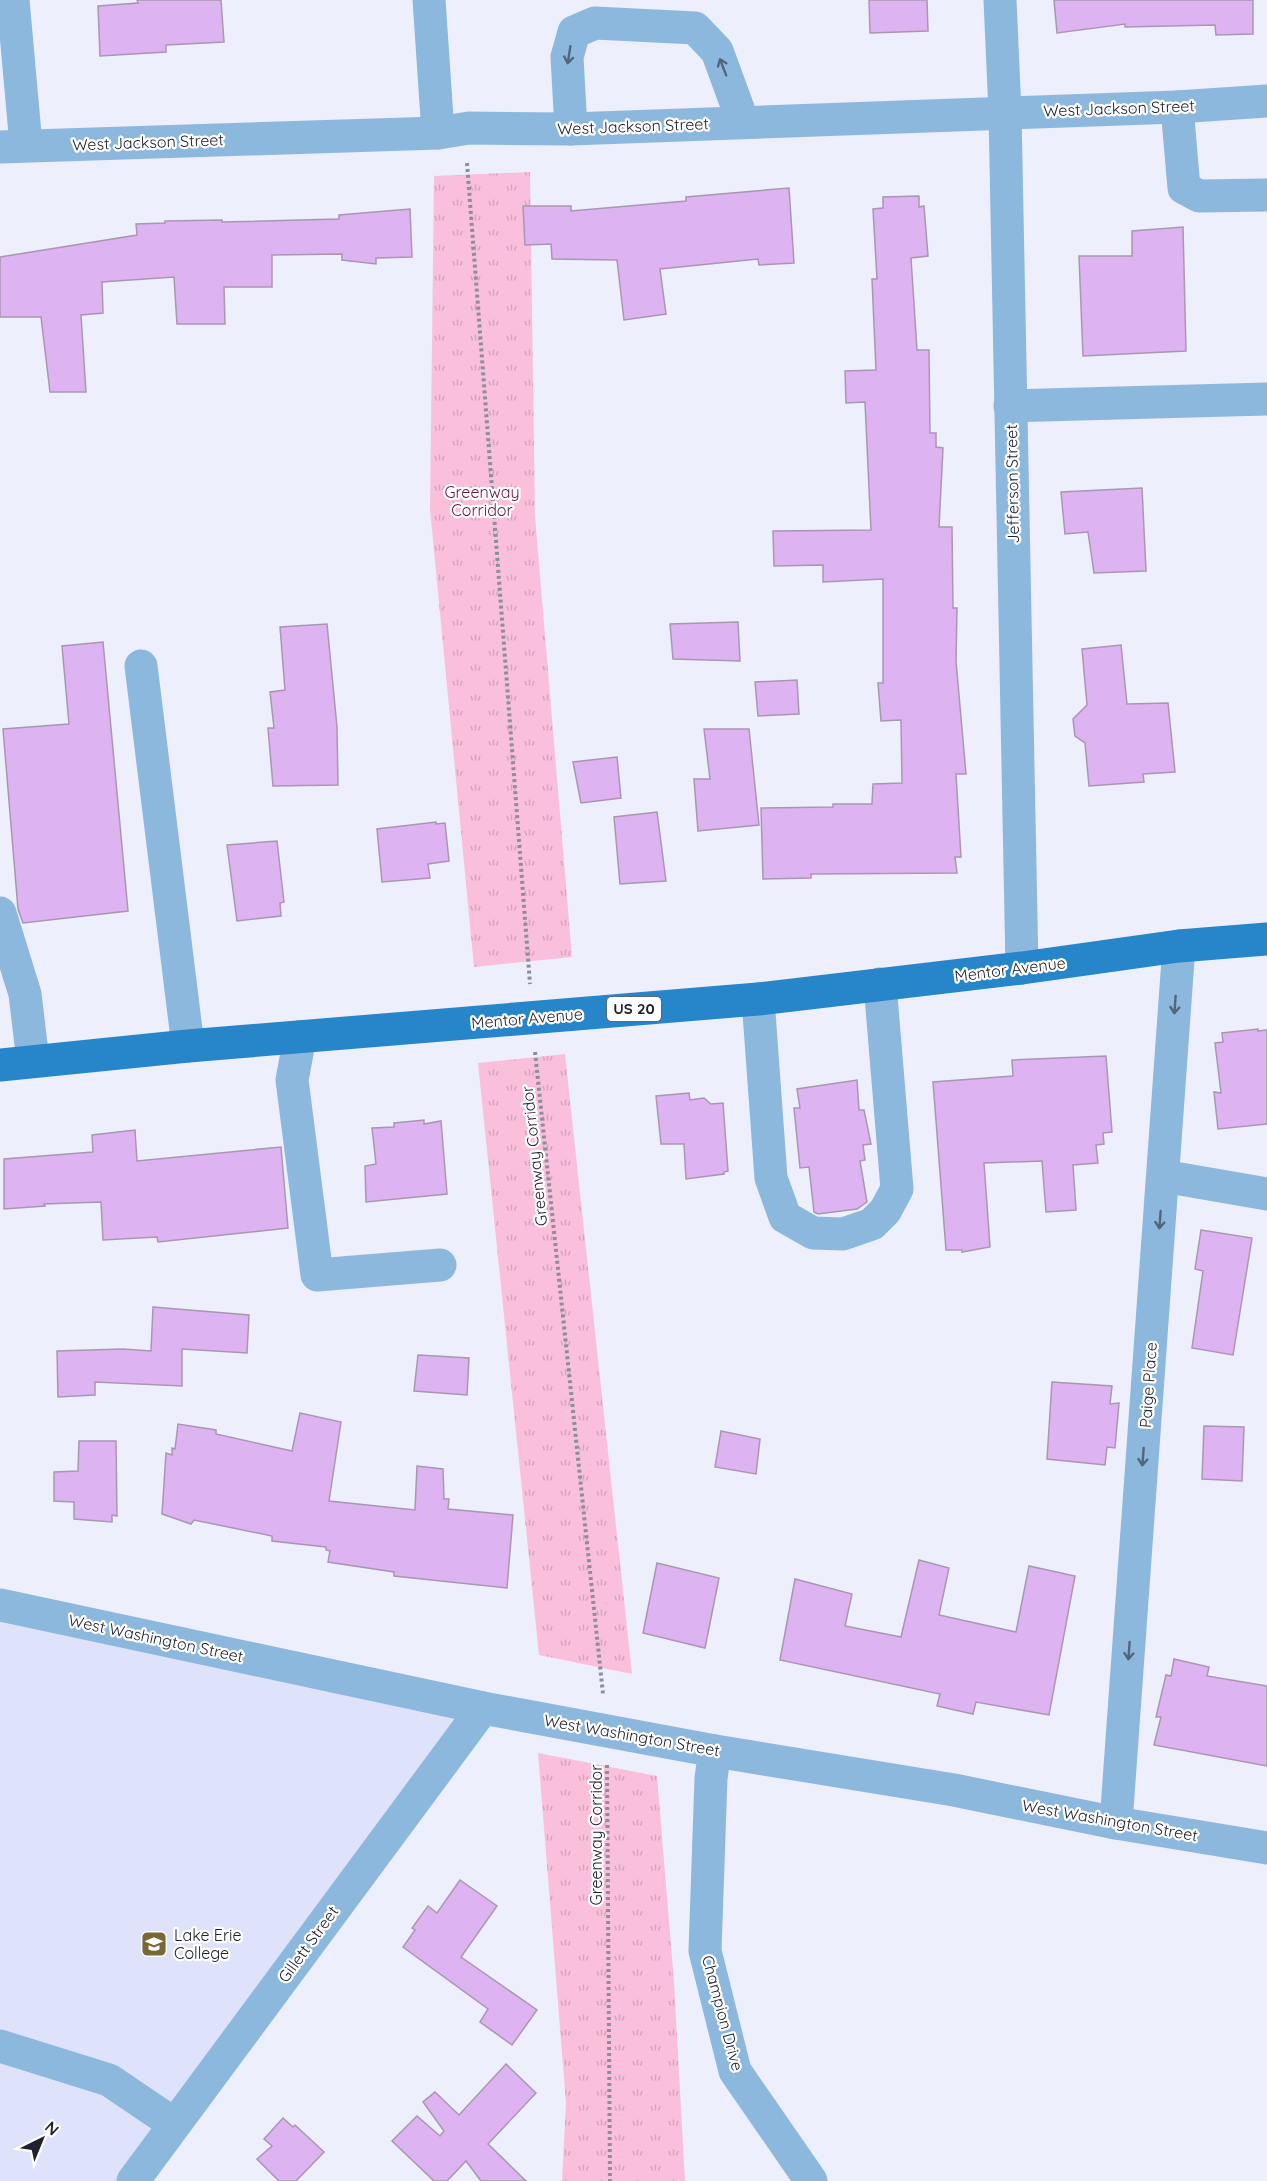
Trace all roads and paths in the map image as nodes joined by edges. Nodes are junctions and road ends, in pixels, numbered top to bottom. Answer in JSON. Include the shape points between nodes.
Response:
{"nodes":[{"id":1,"x":13,"y":0,"type":"edge"},
{"id":2,"x":429,"y":0,"type":"edge"},
{"id":3,"x":1000,"y":0,"type":"edge"},
{"id":4,"x":1267,"y":101,"type":"edge"},
{"id":5,"x":1177,"y":107,"type":"junction"},
{"id":6,"x":1005,"y":112,"type":"junction"},
{"id":7,"x":743,"y":122,"type":"junction"},
{"id":8,"x":571,"y":129,"type":"junction"},
{"id":9,"x":453,"y":130,"type":"junction"},
{"id":10,"x":13,"y":146,"type":"edge"},
{"id":11,"x":1267,"y":195,"type":"edge"},
{"id":12,"x":1267,"y":399,"type":"edge"},
{"id":13,"x":1010,"y":406,"type":"junction"},
{"id":14,"x":141,"y":666,"type":"dead end"},
{"id":15,"x":0,"y":913,"type":"edge"},
{"id":16,"x":1267,"y":939,"type":"edge"},
{"id":17,"x":1179,"y":946,"type":"junction"},
{"id":18,"x":1022,"y":968,"type":"junction"},
{"id":19,"x":880,"y":984,"type":"junction"},
{"id":20,"x":758,"y":999,"type":"junction"},
{"id":21,"x":532,"y":1018,"type":"junction"},
{"id":22,"x":300,"y":1037,"type":"junction"},
{"id":23,"x":188,"y":1046,"type":"junction"},
{"id":24,"x":33,"y":1061,"type":"junction"},
{"id":25,"x":0,"y":1065,"type":"edge"},
{"id":26,"x":1163,"y":1176,"type":"junction"},
{"id":27,"x":1267,"y":1194,"type":"edge"},
{"id":28,"x":440,"y":1264,"type":"dead end"},
{"id":29,"x":0,"y":1605,"type":"edge"},
{"id":30,"x":483,"y":1708,"type":"junction"},
{"id":31,"x":606,"y":1731,"type":"junction"},
{"id":32,"x":716,"y":1751,"type":"junction"},
{"id":33,"x":1116,"y":1823,"type":"junction"},
{"id":34,"x":1267,"y":1848,"type":"edge"},
{"id":35,"x":0,"y":2046,"type":"edge"},
{"id":36,"x":174,"y":2124,"type":"junction"},
{"id":37,"x":133,"y":2181,"type":"edge"},
{"id":38,"x":610,"y":2181,"type":"edge"},
{"id":39,"x":811,"y":2181,"type":"edge"}],
"edges":[{"from":1,"to":10,"type":"street"},
{"from":2,"to":9,"type":"street"},
{"from":3,"to":6,"type":"street","name":"Jefferson Street"},
{"from":4,"to":5,"type":"street","name":"West Jackson Street"},
{"from":5,"to":6,"type":"street","name":"West Jackson Street"},
{"from":5,"to":11,"type":"street","via":[[1184,188],[1199,196]]},
{"from":6,"to":7,"type":"street","name":"West Jackson Street"},
{"from":6,"to":13,"type":"street","name":"Jefferson Street"},
{"from":7,"to":8,"type":"street","name":"West Jackson Street"},
{"from":7,"to":8,"type":"street","one_way":true,"via":[[717,51],[695,28],[595,23],[574,32],[567,57]]},
{"from":8,"to":9,"type":"street","name":"West Jackson Street"},
{"from":9,"to":10,"type":"street","name":"West Jackson Street"},
{"from":9,"to":21,"type":"path","name":"Greenway Corridor","via":[[466,171]]},
{"from":12,"to":13,"type":"street"},
{"from":13,"to":18,"type":"street","name":"Jefferson Street"},
{"from":14,"to":23,"type":"street"},
{"from":15,"to":24,"type":"street","via":[[25,994]]},
{"from":16,"to":17,"type":"main road","name":"Mentor Avenue","number":"US 20"},
{"from":17,"to":18,"type":"main road","name":"Mentor Avenue","number":"US 20"},
{"from":17,"to":26,"type":"street","name":"Paige Place","one_way":true},
{"from":18,"to":19,"type":"main road","name":"Mentor Avenue","number":"US 20"},
{"from":19,"to":20,"type":"main road","name":"Mentor Avenue","number":"US 20"},
{"from":19,"to":20,"type":"street","via":[[897,1190],[872,1224],[843,1234],[813,1233],[785,1217],[771,1178]]},
{"from":20,"to":21,"type":"main road","name":"Mentor Avenue","number":"US 20"},
{"from":21,"to":22,"type":"main road","name":"Mentor Avenue","number":"US 20"},
{"from":21,"to":31,"type":"path","name":"Greenway Corridor"},
{"from":22,"to":23,"type":"main road","name":"Mentor Avenue","number":"US 20"},
{"from":22,"to":28,"type":"street","via":[[292,1080],[317,1275]]},
{"from":23,"to":24,"type":"main road","name":"Mentor Avenue","number":"US 20"},
{"from":24,"to":25,"type":"main road","name":"Mentor Avenue","number":"US 20"},
{"from":26,"to":27,"type":"street"},
{"from":26,"to":33,"type":"street","name":"Paige Place","one_way":true},
{"from":29,"to":30,"type":"street","name":"West Washington Street"},
{"from":30,"to":31,"type":"street","name":"West Washington Street"},
{"from":30,"to":36,"type":"street","name":"Gillett Street"},
{"from":31,"to":32,"type":"street","name":"West Washington Street"},
{"from":31,"to":38,"type":"path","name":"Greenway Corridor"},
{"from":32,"to":33,"type":"street","name":"West Washington Street","via":[[954,1790]]},
{"from":32,"to":39,"type":"street","name":"Champion Drive","via":[[711,1778],[705,1951],[735,2071]]},
{"from":33,"to":34,"type":"street","name":"West Washington Street"},
{"from":35,"to":36,"type":"street","via":[[109,2080]]},
{"from":36,"to":37,"type":"street","name":"Gillett Street"}]}
